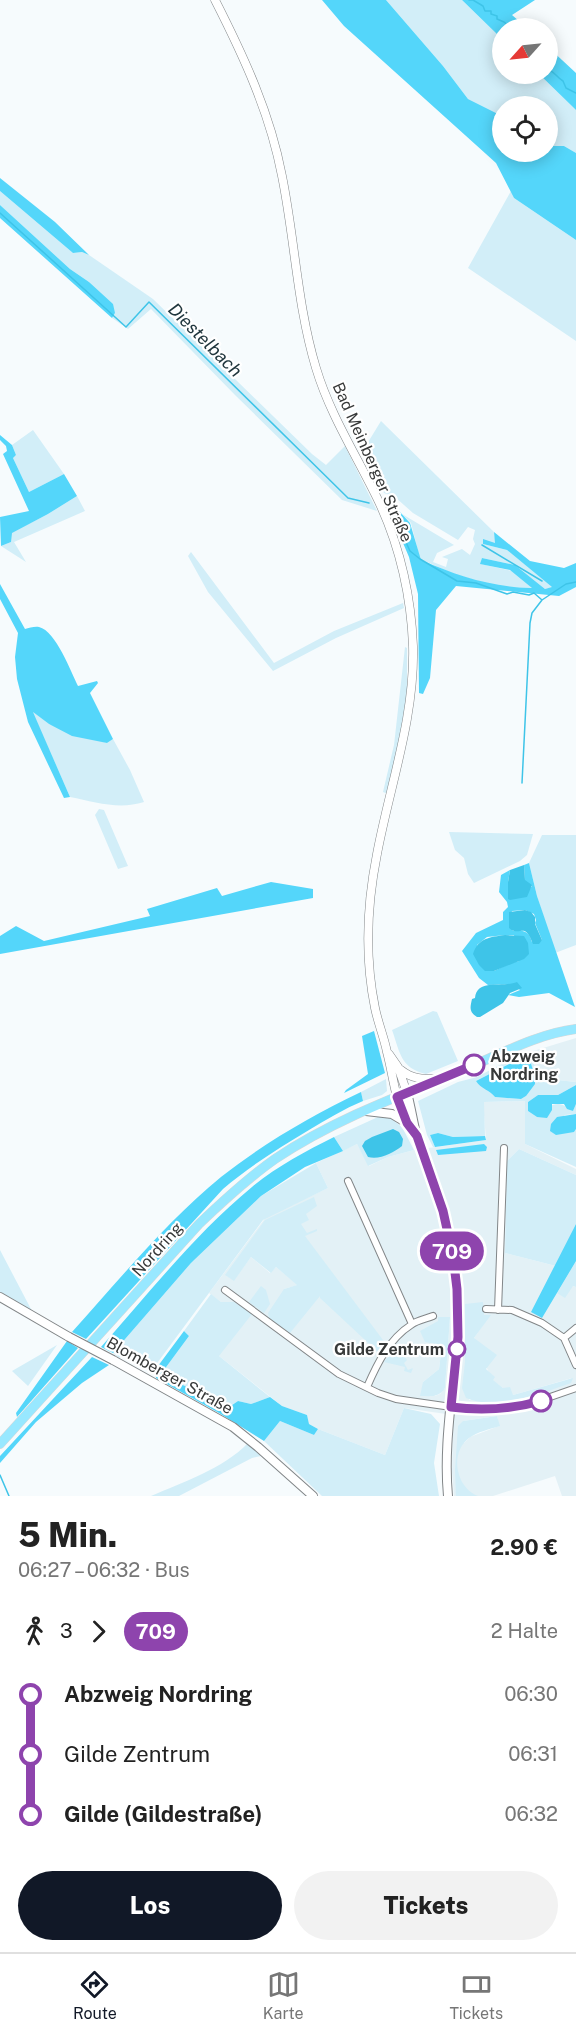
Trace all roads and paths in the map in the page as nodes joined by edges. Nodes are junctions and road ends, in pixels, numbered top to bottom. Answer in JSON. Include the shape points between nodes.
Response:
{"nodes":[{"id":1,"x":215,"y":0,"type":"edge"},
{"id":2,"x":576,"y":1029,"type":"edge"},
{"id":3,"x":388,"y":1053,"type":"junction"},
{"id":4,"x":398,"y":1067,"type":"junction"},
{"id":5,"x":439,"y":1079,"type":"junction"},
{"id":6,"x":407,"y":1093,"type":"junction"},
{"id":7,"x":397,"y":1097,"type":"junction"},
{"id":8,"x":366,"y":1111,"type":"junction"},
{"id":9,"x":407,"y":1123,"type":"junction"},
{"id":10,"x":417,"y":1136,"type":"junction"},
{"id":11,"x":504,"y":1148,"type":"dead end"},
{"id":12,"x":348,"y":1181,"type":"dead end"},
{"id":13,"x":225,"y":1290,"type":"dead end"},
{"id":14,"x":0,"y":1298,"type":"edge"},
{"id":15,"x":486,"y":1310,"type":"dead end"},
{"id":16,"x":498,"y":1310,"type":"junction"},
{"id":17,"x":434,"y":1316,"type":"dead end"},
{"id":18,"x":412,"y":1323,"type":"junction"},
{"id":19,"x":576,"y":1328,"type":"edge"},
{"id":20,"x":564,"y":1338,"type":"junction"},
{"id":21,"x":576,"y":1365,"type":"edge"},
{"id":22,"x":367,"y":1387,"type":"junction"},
{"id":23,"x":576,"y":1388,"type":"edge"},
{"id":24,"x":451,"y":1407,"type":"junction"},
{"id":25,"x":0,"y":1444,"type":"edge"},
{"id":26,"x":312,"y":1496,"type":"edge"},
{"id":27,"x":448,"y":1496,"type":"edge"}],
"edges":[{"from":1,"to":3,"type":"street","name":"Bad Meinberger Straße","via":[[249,69],[272,133],[304,322],[316,370],[387,522],[408,592],[413,647],[411,696],[376,856],[369,924],[372,989]]},
{"from":2,"to":5,"type":"main road","name":"Nordring","via":[[524,1043]]},
{"from":3,"to":4,"type":"street","name":"Bad Meinberger Straße"},
{"from":3,"to":7,"type":"street","name":"Bad Meinberger Straße"},
{"from":4,"to":5,"type":"street","via":[[411,1077]]},
{"from":4,"to":6,"type":"street","name":"Bad Meinberger Straße"},
{"from":5,"to":6,"type":"main road","name":"Nordring"},
{"from":6,"to":7,"type":"main road","name":"Nordring"},
{"from":6,"to":10,"type":"main road","name":"Bad Meinberger Straße"},
{"from":7,"to":8,"type":"main road","name":"Nordring"},
{"from":7,"to":9,"type":"main road","name":"Bad Meinberger Straße"},
{"from":8,"to":9,"type":"main road","via":[[392,1114]]},
{"from":8,"to":25,"type":"main road","name":"Nordring","via":[[307,1139],[227,1197]]},
{"from":9,"to":10,"type":"main road","name":"Bad Meinberger Straße"},
{"from":10,"to":24,"type":"main road","name":"Bad Meinberger Straße","via":[[443,1211],[455,1273],[458,1337]]},
{"from":11,"to":16,"type":"street"},
{"from":12,"to":18,"type":"street"},
{"from":13,"to":22,"type":"street","via":[[337,1372]]},
{"from":14,"to":26,"type":"main road","name":"Blomberger Straße","bridge":true,"via":[[233,1428]]},
{"from":15,"to":16,"type":"street"},
{"from":16,"to":20,"type":"street","via":[[522,1314]]},
{"from":17,"to":18,"type":"street"},
{"from":18,"to":22,"type":"street","via":[[381,1357]]},
{"from":19,"to":20,"type":"street"},
{"from":20,"to":21,"type":"street"},
{"from":22,"to":24,"type":"street","via":[[396,1399]]},
{"from":23,"to":24,"type":"street","via":[[530,1404],[472,1410]]},
{"from":24,"to":27,"type":"main road","name":"Bad Meinberger Straße"}]}
